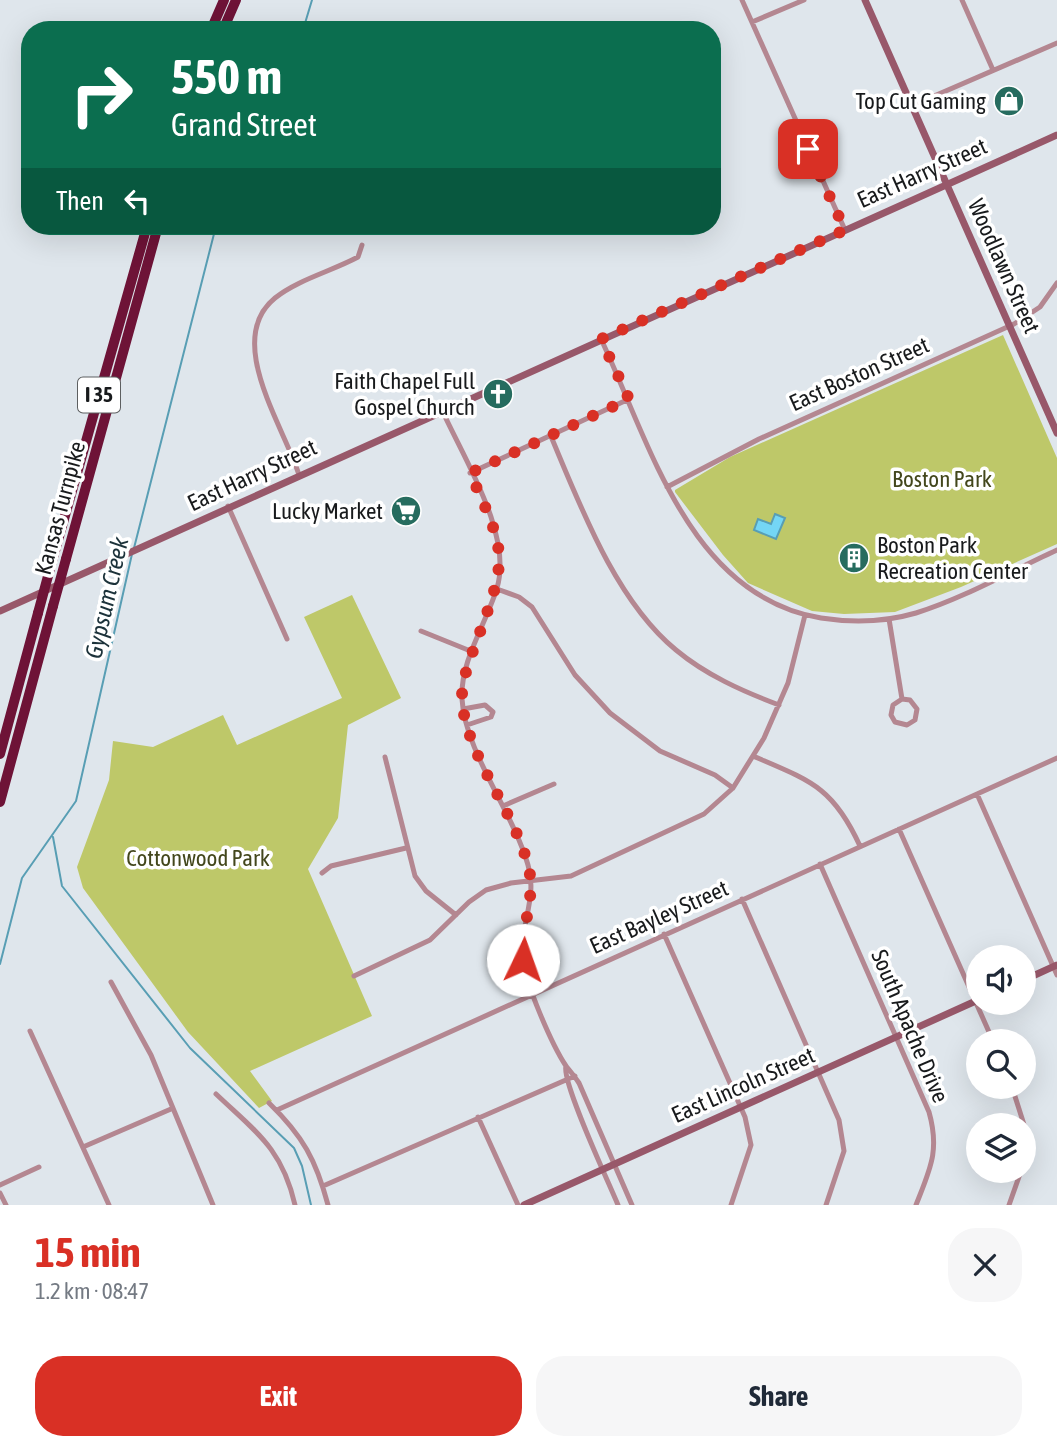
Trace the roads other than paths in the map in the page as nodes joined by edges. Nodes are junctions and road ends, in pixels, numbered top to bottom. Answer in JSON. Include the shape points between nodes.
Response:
{"nodes":[{"id":1,"x":224,"y":0,"type":"edge"},
{"id":2,"x":236,"y":0,"type":"edge"},
{"id":3,"x":742,"y":0,"type":"edge"},
{"id":4,"x":804,"y":0,"type":"edge"},
{"id":5,"x":864,"y":0,"type":"edge"},
{"id":6,"x":962,"y":0,"type":"edge"},
{"id":7,"x":215,"y":21,"type":"edge"},
{"id":8,"x":227,"y":21,"type":"edge"},
{"id":9,"x":752,"y":22,"type":"junction"},
{"id":10,"x":1057,"y":43,"type":"edge"},
{"id":11,"x":993,"y":70,"type":"junction"},
{"id":12,"x":911,"y":106,"type":"junction"},
{"id":13,"x":1057,"y":135,"type":"edge"},
{"id":14,"x":946,"y":183,"type":"junction"},
{"id":15,"x":845,"y":230,"type":"junction"},
{"id":16,"x":144,"y":235,"type":"edge"},
{"id":17,"x":156,"y":235,"type":"edge"},
{"id":18,"x":362,"y":246,"type":"dead end"},
{"id":19,"x":1057,"y":283,"type":"edge"},
{"id":20,"x":1009,"y":326,"type":"junction"},
{"id":21,"x":601,"y":339,"type":"junction"},
{"id":22,"x":629,"y":399,"type":"junction"},
{"id":23,"x":442,"y":410,"type":"junction"},
{"id":24,"x":1057,"y":433,"type":"edge"},
{"id":25,"x":550,"y":434,"type":"junction"},
{"id":26,"x":470,"y":473,"type":"junction"},
{"id":27,"x":299,"y":475,"type":"junction"},
{"id":28,"x":667,"y":487,"type":"junction"},
{"id":29,"x":228,"y":506,"type":"junction"},
{"id":30,"x":1057,"y":551,"type":"edge"},
{"id":31,"x":497,"y":589,"type":"junction"},
{"id":32,"x":0,"y":611,"type":"edge"},
{"id":33,"x":805,"y":615,"type":"junction"},
{"id":34,"x":890,"y":619,"type":"junction"},
{"id":35,"x":421,"y":631,"type":"dead end"},
{"id":36,"x":287,"y":639,"type":"dead end"},
{"id":37,"x":473,"y":652,"type":"junction"},
{"id":38,"x":902,"y":699,"type":"junction"},
{"id":39,"x":779,"y":705,"type":"junction"},
{"id":40,"x":463,"y":709,"type":"junction"},
{"id":41,"x":467,"y":724,"type":"junction"},
{"id":42,"x":0,"y":754,"type":"edge"},
{"id":43,"x":753,"y":756,"type":"junction"},
{"id":44,"x":385,"y":757,"type":"dead end"},
{"id":45,"x":1057,"y":758,"type":"edge"},
{"id":46,"x":554,"y":784,"type":"dead end"},
{"id":47,"x":733,"y":788,"type":"junction"},
{"id":48,"x":977,"y":794,"type":"junction"},
{"id":49,"x":0,"y":802,"type":"edge"},
{"id":50,"x":503,"y":806,"type":"junction"},
{"id":51,"x":899,"y":829,"type":"junction"},
{"id":52,"x":860,"y":846,"type":"junction"},
{"id":53,"x":406,"y":848,"type":"junction"},
{"id":54,"x":820,"y":864,"type":"junction"},
{"id":55,"x":322,"y":873,"type":"dead end"},
{"id":56,"x":531,"y":881,"type":"junction"},
{"id":57,"x":742,"y":899,"type":"junction"},
{"id":58,"x":456,"y":915,"type":"junction"},
{"id":59,"x":664,"y":934,"type":"junction"},
{"id":60,"x":1055,"y":966,"type":"edge"},
{"id":61,"x":1036,"y":975,"type":"edge"},
{"id":62,"x":1057,"y":975,"type":"edge"},
{"id":63,"x":354,"y":976,"type":"dead end"},
{"id":64,"x":966,"y":977,"type":"edge"},
{"id":65,"x":111,"y":982,"type":"dead end"},
{"id":66,"x":533,"y":993,"type":"junction"},
{"id":67,"x":966,"y":1006,"type":"edge"},
{"id":68,"x":30,"y":1031,"type":"dead end"},
{"id":69,"x":898,"y":1037,"type":"junction"},
{"id":70,"x":566,"y":1066,"type":"junction"},
{"id":71,"x":818,"y":1072,"type":"junction"},
{"id":72,"x":575,"y":1076,"type":"junction"},
{"id":73,"x":566,"y":1080,"type":"junction"},
{"id":74,"x":216,"y":1094,"type":"dead end"},
{"id":75,"x":269,"y":1103,"type":"dead end"},
{"id":76,"x":741,"y":1107,"type":"junction"},
{"id":77,"x":171,"y":1110,"type":"junction"},
{"id":78,"x":277,"y":1110,"type":"junction"},
{"id":79,"x":478,"y":1117,"type":"junction"},
{"id":80,"x":83,"y":1147,"type":"junction"},
{"id":81,"x":614,"y":1165,"type":"junction"},
{"id":82,"x":39,"y":1167,"type":"dead end"},
{"id":83,"x":604,"y":1169,"type":"junction"},
{"id":84,"x":1017,"y":1183,"type":"edge"},
{"id":85,"x":0,"y":1185,"type":"edge"},
{"id":86,"x":323,"y":1186,"type":"junction"},
{"id":87,"x":0,"y":1193,"type":"edge"},
{"id":88,"x":6,"y":1205,"type":"edge"},
{"id":89,"x":109,"y":1205,"type":"edge"},
{"id":90,"x":213,"y":1205,"type":"edge"},
{"id":91,"x":295,"y":1205,"type":"edge"},
{"id":92,"x":328,"y":1205,"type":"edge"},
{"id":93,"x":518,"y":1205,"type":"edge"},
{"id":94,"x":524,"y":1205,"type":"edge"},
{"id":95,"x":618,"y":1205,"type":"edge"},
{"id":96,"x":632,"y":1205,"type":"edge"},
{"id":97,"x":731,"y":1205,"type":"edge"},
{"id":98,"x":826,"y":1205,"type":"edge"},
{"id":99,"x":916,"y":1205,"type":"edge"},
{"id":100,"x":1009,"y":1205,"type":"edge"}],
"edges":[{"from":1,"to":7,"type":"highway"},
{"from":2,"to":8,"type":"highway"},
{"from":3,"to":9,"type":"street"},
{"from":4,"to":9,"type":"street"},
{"from":5,"to":12,"type":"main road","name":"Woodlawn Street"},
{"from":6,"to":11,"type":"street"},
{"from":9,"to":15,"type":"street"},
{"from":10,"to":11,"type":"street"},
{"from":11,"to":12,"type":"street"},
{"from":12,"to":14,"type":"main road","name":"Woodlawn Street"},
{"from":13,"to":14,"type":"main road","name":"East Harry Street"},
{"from":14,"to":15,"type":"main road","name":"East Harry Street"},
{"from":14,"to":20,"type":"main road","name":"Woodlawn Street"},
{"from":15,"to":21,"type":"main road","name":"East Harry Street"},
{"from":16,"to":42,"type":"highway","name":"Kansas Turnpike","number":"I 35","bridge":true},
{"from":17,"to":49,"type":"highway","name":"Kansas Turnpike","number":"I 35","bridge":true},
{"from":18,"to":27,"type":"street","via":[[358,257],[275,298],[257,326],[255,365]]},
{"from":19,"to":20,"type":"street","name":"East Boston Street","via":[[1041,307]]},
{"from":20,"to":24,"type":"main road","name":"Woodlawn Street"},
{"from":20,"to":28,"type":"street","name":"East Boston Street","via":[[759,439]]},
{"from":21,"to":22,"type":"street"},
{"from":21,"to":23,"type":"main road","name":"East Harry Street"},
{"from":22,"to":25,"type":"street"},
{"from":22,"to":28,"type":"street"},
{"from":23,"to":26,"type":"street"},
{"from":23,"to":27,"type":"main road","name":"East Harry Street"},
{"from":25,"to":26,"type":"street"},
{"from":25,"to":39,"type":"street","via":[[606,558],[657,632],[701,668]]},
{"from":26,"to":31,"type":"street","via":[[499,544]]},
{"from":27,"to":29,"type":"main road","name":"East Harry Street"},
{"from":28,"to":33,"type":"street","via":[[709,552],[745,588]]},
{"from":29,"to":32,"type":"main road","name":"East Harry Street"},
{"from":29,"to":36,"type":"street"},
{"from":30,"to":34,"type":"street","via":[[916,613]]},
{"from":31,"to":37,"type":"street"},
{"from":31,"to":47,"type":"street","via":[[532,607],[575,675],[610,713],[660,751]]},
{"from":33,"to":34,"type":"street","via":[[846,622]]},
{"from":33,"to":39,"type":"street"},
{"from":34,"to":38,"type":"street"},
{"from":35,"to":37,"type":"street"},
{"from":37,"to":40,"type":"street","via":[[463,682]]},
{"from":38,"to":38,"type":"street","via":[[893,705],[891,715],[899,725],[907,725],[915,720],[917,709],[910,700]]},
{"from":39,"to":43,"type":"street"},
{"from":40,"to":41,"type":"street"},
{"from":40,"to":41,"type":"street","via":[[492,708],[491,717]]},
{"from":41,"to":50,"type":"street"},
{"from":43,"to":47,"type":"street"},
{"from":43,"to":52,"type":"street","via":[[821,789],[845,814]]},
{"from":44,"to":53,"type":"street"},
{"from":45,"to":48,"type":"street","name":"East Bayley Street"},
{"from":46,"to":50,"type":"street"},
{"from":47,"to":56,"type":"street","via":[[704,814],[672,831],[571,876]]},
{"from":48,"to":51,"type":"street","name":"East Bayley Street"},
{"from":48,"to":60,"type":"street"},
{"from":50,"to":56,"type":"street"},
{"from":51,"to":52,"type":"street","name":"East Bayley Street"},
{"from":51,"to":64,"type":"street"},
{"from":52,"to":54,"type":"street","name":"East Bayley Street"},
{"from":53,"to":55,"type":"street","via":[[331,866]]},
{"from":53,"to":58,"type":"street","via":[[420,884]]},
{"from":54,"to":57,"type":"street","name":"East Bayley Street"},
{"from":54,"to":69,"type":"street","name":"South Apache Drive"},
{"from":56,"to":58,"type":"street","via":[[486,890]]},
{"from":56,"to":66,"type":"street","via":[[522,945]]},
{"from":57,"to":59,"type":"street","name":"East Bayley Street"},
{"from":57,"to":71,"type":"street"},
{"from":58,"to":63,"type":"street","via":[[430,940]]},
{"from":59,"to":66,"type":"street","name":"East Bayley Street"},
{"from":59,"to":76,"type":"street"},
{"from":60,"to":61,"type":"main road"},
{"from":60,"to":62,"type":"street"},
{"from":65,"to":77,"type":"street","via":[[151,1055]]},
{"from":66,"to":70,"type":"street"},
{"from":66,"to":78,"type":"street","name":"East Bayley Street"},
{"from":67,"to":69,"type":"main road","name":"East Lincoln Street"},
{"from":68,"to":80,"type":"street"},
{"from":69,"to":71,"type":"main road","name":"East Lincoln Street"},
{"from":69,"to":99,"type":"street","name":"South Apache Drive","via":[[936,1140]]},
{"from":70,"to":72,"type":"street"},
{"from":70,"to":73,"type":"street"},
{"from":71,"to":76,"type":"main road","name":"East Lincoln Street"},
{"from":71,"to":98,"type":"street","via":[[843,1136],[844,1151]]},
{"from":72,"to":73,"type":"street"},
{"from":72,"to":81,"type":"street"},
{"from":73,"to":79,"type":"street"},
{"from":73,"to":83,"type":"street"},
{"from":74,"to":91,"type":"street","via":[[272,1148]]},
{"from":75,"to":78,"type":"street"},
{"from":76,"to":81,"type":"main road","name":"East Lincoln Street"},
{"from":76,"to":97,"type":"street","via":[[751,1145]]},
{"from":77,"to":80,"type":"street"},
{"from":77,"to":90,"type":"street"},
{"from":78,"to":86,"type":"street","via":[[306,1146]]},
{"from":79,"to":86,"type":"street"},
{"from":79,"to":93,"type":"street"},
{"from":80,"to":89,"type":"street"},
{"from":81,"to":83,"type":"main road","name":"East Lincoln Street"},
{"from":81,"to":96,"type":"street"},
{"from":82,"to":85,"type":"street"},
{"from":83,"to":94,"type":"main road","name":"East Lincoln Street"},
{"from":83,"to":95,"type":"street"},
{"from":84,"to":100,"type":"street"},
{"from":86,"to":92,"type":"street"},
{"from":87,"to":88,"type":"street"}]}
